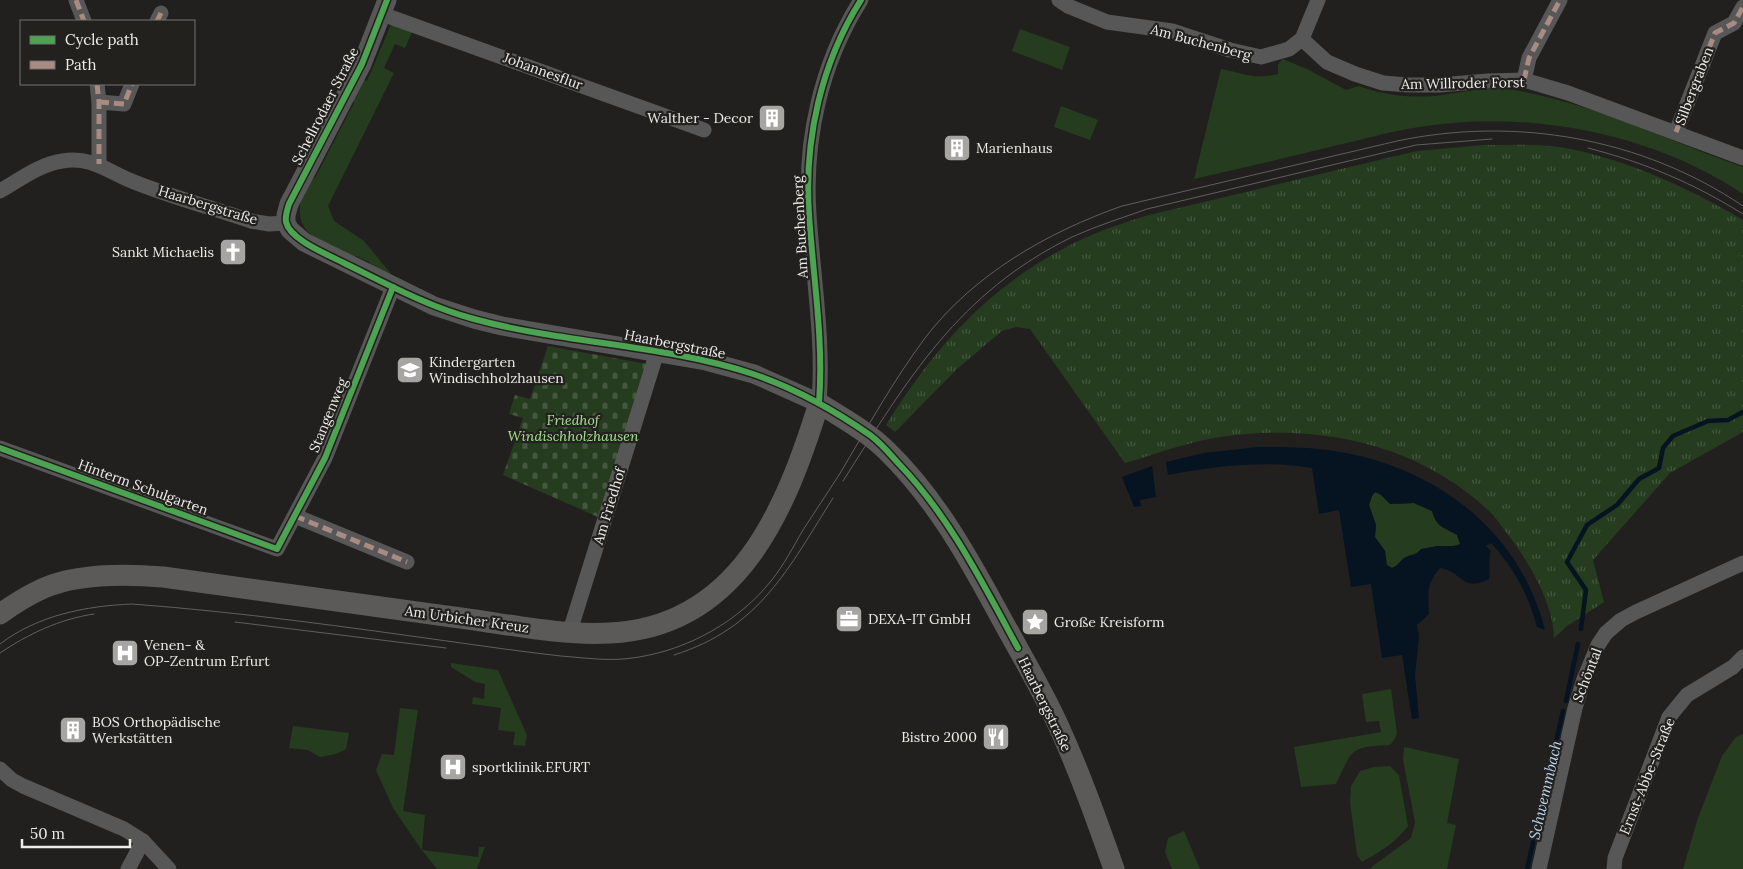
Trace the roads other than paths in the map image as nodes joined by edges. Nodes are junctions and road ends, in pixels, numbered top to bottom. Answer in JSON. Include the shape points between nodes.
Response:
{"nodes":[{"id":1,"x":76,"y":0,"type":"edge"},
{"id":2,"x":861,"y":0,"type":"edge"},
{"id":3,"x":1059,"y":0,"type":"edge"},
{"id":4,"x":1318,"y":0,"type":"edge"},
{"id":5,"x":1560,"y":0,"type":"edge"},
{"id":6,"x":384,"y":4,"type":"edge"},
{"id":7,"x":1743,"y":7,"type":"edge"},
{"id":8,"x":84,"y":20,"type":"edge"},
{"id":9,"x":1739,"y":24,"type":"edge"},
{"id":10,"x":1302,"y":39,"type":"junction"},
{"id":11,"x":1524,"y":80,"type":"junction"},
{"id":12,"x":97,"y":85,"type":"edge"},
{"id":13,"x":132,"y":85,"type":"edge"},
{"id":14,"x":100,"y":102,"type":"junction"},
{"id":15,"x":704,"y":130,"type":"dead end"},
{"id":16,"x":1676,"y":132,"type":"junction"},
{"id":17,"x":1743,"y":158,"type":"edge"},
{"id":18,"x":99,"y":164,"type":"junction"},
{"id":19,"x":0,"y":190,"type":"edge"},
{"id":20,"x":286,"y":223,"type":"junction"},
{"id":21,"x":393,"y":287,"type":"junction"},
{"id":22,"x":657,"y":352,"type":"junction"},
{"id":23,"x":819,"y":403,"type":"junction"},
{"id":24,"x":0,"y":448,"type":"edge"},
{"id":25,"x":295,"y":516,"type":"junction"},
{"id":26,"x":277,"y":549,"type":"joint"},
{"id":27,"x":407,"y":562,"type":"dead end"},
{"id":28,"x":1743,"y":563,"type":"edge"},
{"id":29,"x":0,"y":614,"type":"edge"},
{"id":30,"x":570,"y":632,"type":"junction"},
{"id":31,"x":1743,"y":657,"type":"edge"},
{"id":32,"x":0,"y":769,"type":"edge"},
{"id":33,"x":143,"y":841,"type":"junction"},
{"id":34,"x":128,"y":869,"type":"edge"},
{"id":35,"x":169,"y":869,"type":"edge"},
{"id":36,"x":1114,"y":869,"type":"edge"},
{"id":37,"x":1539,"y":869,"type":"edge"},
{"id":38,"x":1614,"y":869,"type":"edge"}],
"edges":[{"from":1,"to":8,"type":"street"},
{"from":2,"to":23,"type":"street","name":"Am Buchenberg","via":[[823,82],[811,135],[809,212],[822,359]]},
{"from":3,"to":10,"type":"street","name":"Am Buchenberg","via":[[1107,22],[1172,31],[1261,57],[1289,49]]},
{"from":4,"to":10,"type":"street"},
{"from":5,"to":11,"type":"street","via":[[1529,58]]},
{"from":6,"to":15,"type":"street","name":"Johannesflur"},
{"from":6,"to":20,"type":"street","name":"Schellrodaer Straße","via":[[362,64],[289,204]]},
{"from":7,"to":9,"type":"street","name":"Silbergraben"},
{"from":9,"to":16,"type":"street","name":"Silbergraben","via":[[1715,33]]},
{"from":10,"to":11,"type":"street","name":"Am Willroder Forst","via":[[1327,62],[1383,83],[1439,85]]},
{"from":11,"to":16,"type":"street","name":"Am Willroder Forst"},
{"from":12,"to":14,"type":"street"},
{"from":13,"to":14,"type":"street","via":[[124,104]]},
{"from":14,"to":18,"type":"street"},
{"from":16,"to":17,"type":"street","name":"Am Willroder Forst"},
{"from":18,"to":19,"type":"street","name":"Haarbergstraße","via":[[76,160],[54,162]]},
{"from":18,"to":20,"type":"street","name":"Haarbergstraße","via":[[132,181],[251,221]]},
{"from":20,"to":21,"type":"street","name":"Haarbergstraße","via":[[304,242]]},
{"from":21,"to":22,"type":"street","name":"Haarbergstraße","via":[[434,306],[474,319]]},
{"from":21,"to":25,"type":"street","name":"Stangenweg","via":[[325,458]]},
{"from":22,"to":23,"type":"street","name":"Haarbergstraße","via":[[754,374]]},
{"from":22,"to":30,"type":"street","name":"Am Friedhof"},
{"from":23,"to":30,"type":"main road","name":"Am Urbicher Kreuz","via":[[782,505],[766,536],[727,583],[705,601],[661,625],[609,633]]},
{"from":23,"to":36,"type":"main road","name":"Haarbergstraße","via":[[887,450],[922,489],[963,547],[1059,726]]},
{"from":24,"to":26,"type":"street","name":"Hinterm Schulgarten"},
{"from":25,"to":26,"type":"street","name":"Stangenweg"},
{"from":25,"to":27,"type":"street"},
{"from":28,"to":37,"type":"street","name":"Schöntal","via":[[1621,620],[1598,645],[1575,708]]},
{"from":29,"to":30,"type":"main road","name":"Am Urbicher Kreuz","via":[[45,587],[104,575],[132,575]]},
{"from":31,"to":38,"type":"street","name":"Ernst-Abbe-Straße","via":[[1733,667],[1687,695],[1669,717],[1615,858]]},
{"from":32,"to":33,"type":"street","via":[[23,786],[124,829]]},
{"from":33,"to":34,"type":"street"},
{"from":33,"to":35,"type":"street"}]}
